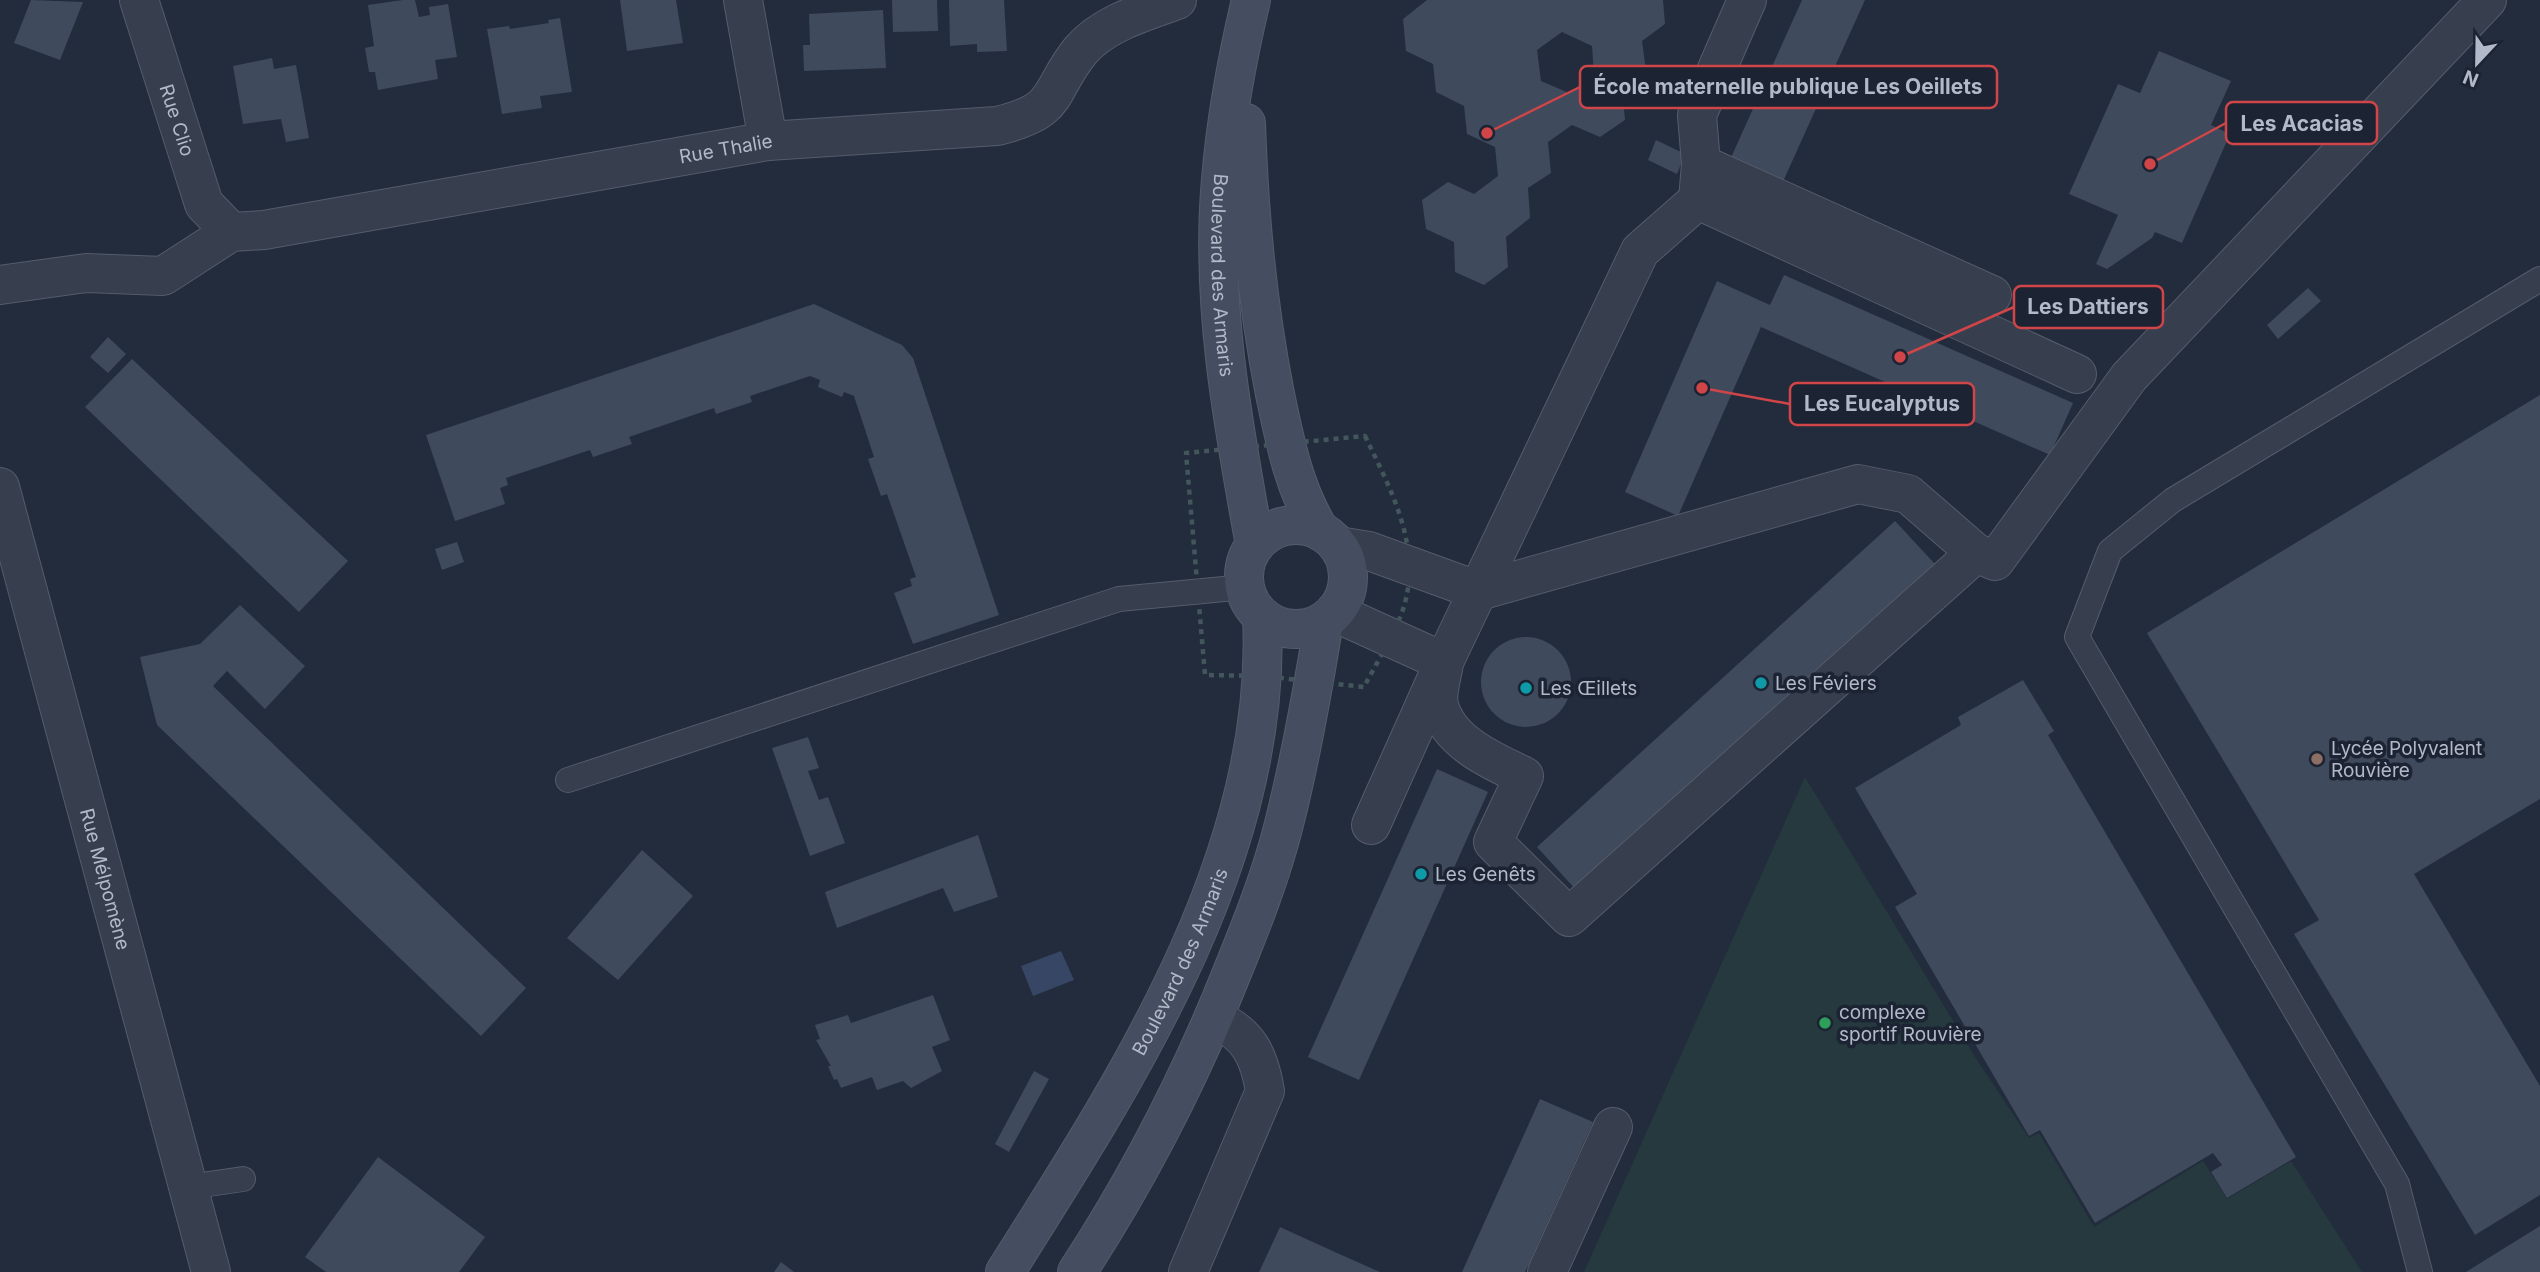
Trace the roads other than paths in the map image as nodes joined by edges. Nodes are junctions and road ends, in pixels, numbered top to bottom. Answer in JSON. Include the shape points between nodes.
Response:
{"nodes":[{"id":1,"x":139,"y":0,"type":"edge"},
{"id":2,"x":743,"y":0,"type":"edge"},
{"id":3,"x":1177,"y":0,"type":"edge"},
{"id":4,"x":1747,"y":0,"type":"edge"},
{"id":5,"x":2487,"y":0,"type":"edge"},
{"id":6,"x":1242,"y":2,"type":"edge"},
{"id":7,"x":768,"y":141,"type":"junction"},
{"id":8,"x":1700,"y":182,"type":"junction"},
{"id":9,"x":231,"y":232,"type":"junction"},
{"id":10,"x":2540,"y":279,"type":"edge"},
{"id":11,"x":0,"y":285,"type":"edge"},
{"id":12,"x":1992,"y":295,"type":"dead end"},
{"id":13,"x":2077,"y":374,"type":"dead end"},
{"id":14,"x":0,"y":487,"type":"edge"},
{"id":15,"x":1329,"y":538,"type":"junction"},
{"id":16,"x":1255,"y":545,"type":"junction"},
{"id":17,"x":1976,"y":553,"type":"junction"},
{"id":18,"x":1479,"y":591,"type":"junction"},
{"id":19,"x":1254,"y":602,"type":"junction"},
{"id":20,"x":1329,"y":617,"type":"junction"},
{"id":21,"x":1444,"y":662,"type":"junction"},
{"id":22,"x":568,"y":780,"type":"dead end"},
{"id":23,"x":1371,"y":825,"type":"dead end"},
{"id":24,"x":1214,"y":1018,"type":"junction"},
{"id":25,"x":1613,"y":1127,"type":"dead end"},
{"id":26,"x":243,"y":1179,"type":"dead end"},
{"id":27,"x":188,"y":1187,"type":"junction"},
{"id":28,"x":211,"y":1272,"type":"edge"},
{"id":29,"x":1005,"y":1272,"type":"edge"},
{"id":30,"x":1077,"y":1272,"type":"edge"},
{"id":31,"x":1188,"y":1272,"type":"edge"},
{"id":32,"x":1547,"y":1272,"type":"edge"},
{"id":33,"x":2420,"y":1272,"type":"edge"}],
"edges":[{"from":1,"to":9,"type":"street","name":"Rue Clio","via":[[204,204]]},
{"from":2,"to":7,"type":"street"},
{"from":3,"to":7,"type":"street","name":"Rue Thalie","via":[[1108,29],[1082,50],[1052,101],[1026,119],[998,126]]},
{"from":4,"to":8,"type":"street","via":[[1697,115]]},
{"from":5,"to":17,"type":"street","via":[[2129,377],[1995,561]]},
{"from":6,"to":15,"type":"main road","name":"Boulevard des Armaris","via":[[1254,263],[1266,349],[1285,444],[1303,504]]},
{"from":6,"to":16,"type":"main road","name":"Boulevard des Armaris","via":[[1222,165],[1219,242],[1226,364]]},
{"from":7,"to":9,"type":"street","name":"Rue Thalie","via":[[264,230]]},
{"from":8,"to":12,"type":"street"},
{"from":8,"to":13,"type":"street"},
{"from":8,"to":18,"type":"street","via":[[1640,251]]},
{"from":9,"to":11,"type":"street","via":[[163,276],[86,273]]},
{"from":10,"to":33,"type":"lane","via":[[2173,500],[2110,551],[2077,637],[2397,1184]]},
{"from":14,"to":27,"type":"street","name":"Rue Mélpomène"},
{"from":15,"to":16,"type":"main road","via":[[1299,525],[1278,528]]},
{"from":15,"to":18,"type":"street"},
{"from":15,"to":20,"type":"main road","via":[[1346,562],[1348,580],[1344,597]]},
{"from":16,"to":19,"type":"main road","via":[[1245,565]]},
{"from":17,"to":18,"type":"street","via":[[1908,494],[1858,484]]},
{"from":17,"to":21,"type":"street","via":[[1569,917],[1493,842],[1524,776],[1452,733],[1438,704]]},
{"from":18,"to":21,"type":"street"},
{"from":19,"to":20,"type":"main road","via":[[1293,628],[1309,627]]},
{"from":19,"to":22,"type":"lane","via":[[1119,599]]},
{"from":19,"to":29,"type":"main road","name":"Boulevard des Armaris","via":[[1262,676],[1249,770],[1223,862],[1188,956],[1129,1067]]},
{"from":20,"to":21,"type":"street"},
{"from":20,"to":24,"type":"main road","via":[[1284,826]]},
{"from":21,"to":23,"type":"street"},
{"from":24,"to":30,"type":"main road","via":[[1143,1167]]},
{"from":24,"to":31,"type":"street","via":[[1237,1029],[1260,1062],[1265,1091]]},
{"from":25,"to":32,"type":"street"},
{"from":26,"to":27,"type":"lane"},
{"from":27,"to":28,"type":"street","name":"Rue Mélpomène"}]}
